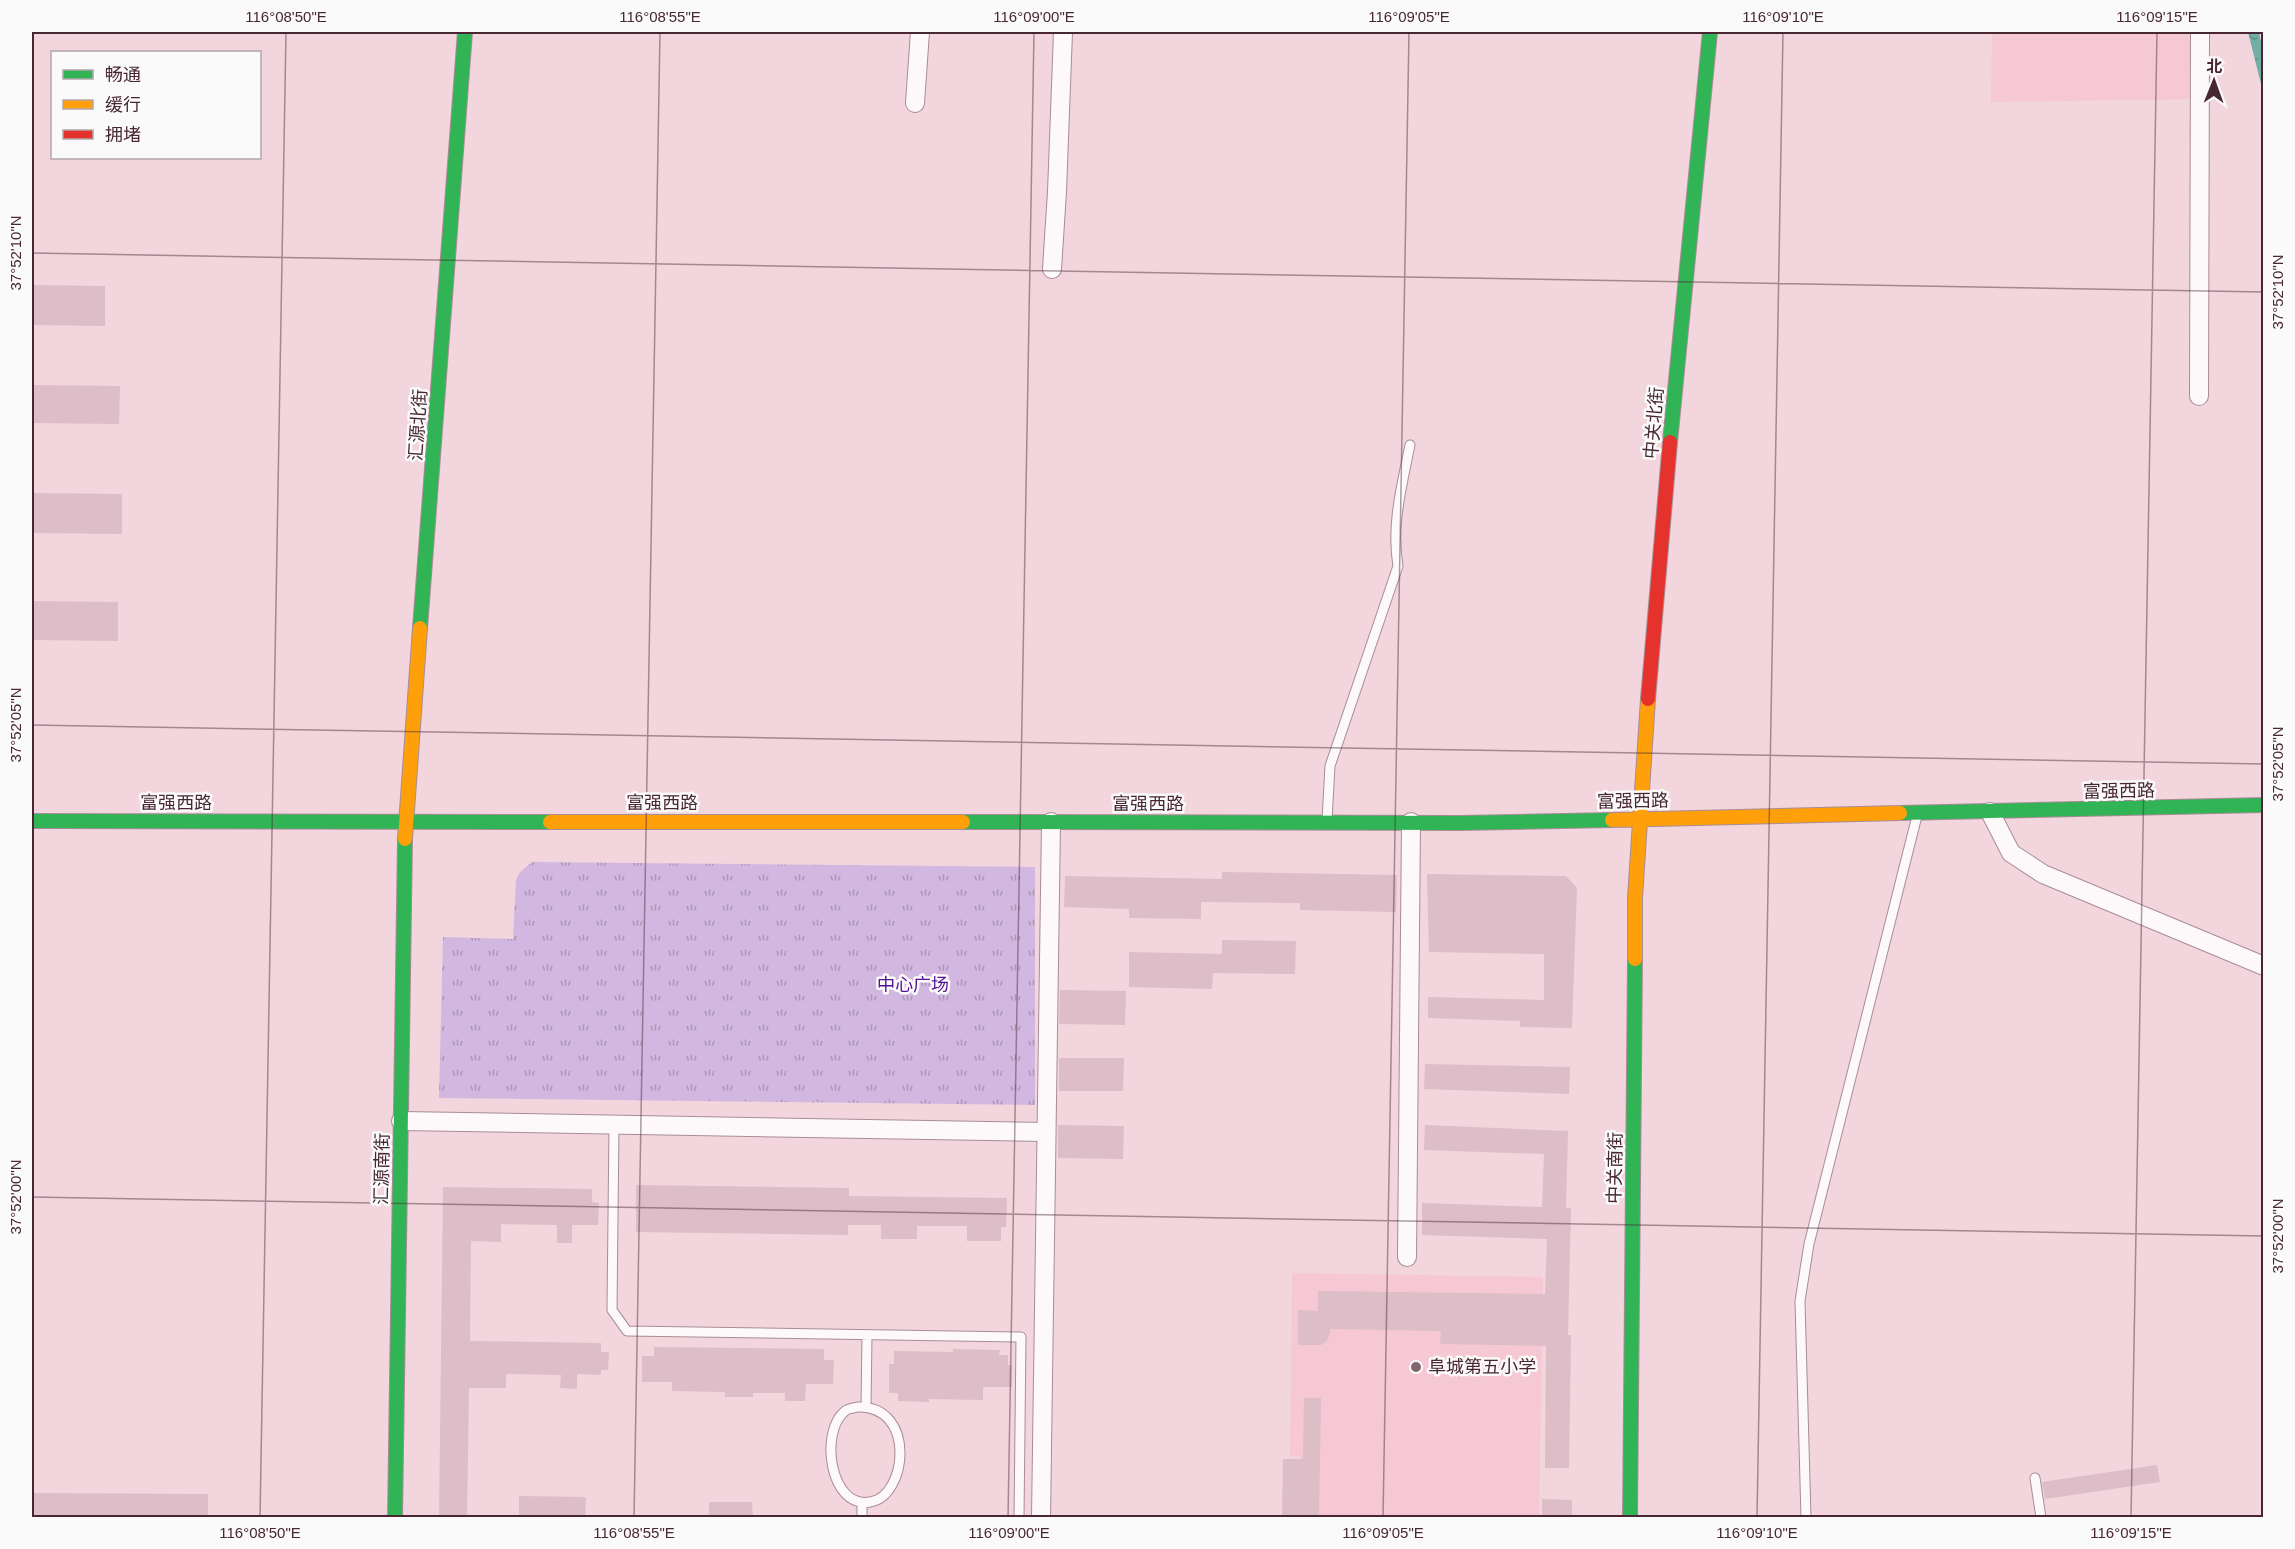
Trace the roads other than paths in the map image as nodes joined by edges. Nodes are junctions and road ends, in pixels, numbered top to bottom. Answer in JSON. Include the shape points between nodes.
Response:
{"nodes":[{"id":1,"x":465,"y":32,"type":"edge"},
{"id":2,"x":920,"y":32,"type":"edge"},
{"id":3,"x":1063,"y":32,"type":"edge"},
{"id":4,"x":1710,"y":32,"type":"edge"},
{"id":5,"x":2200,"y":32,"type":"edge"},
{"id":6,"x":915,"y":103,"type":"dead end"},
{"id":7,"x":1052,"y":269,"type":"dead end"},
{"id":8,"x":2199,"y":396,"type":"dead end"},
{"id":9,"x":1410,"y":445,"type":"dead end"},
{"id":10,"x":2264,"y":805,"type":"edge"},
{"id":11,"x":1990,"y":812,"type":"junction"},
{"id":12,"x":1918,"y":814,"type":"junction"},
{"id":13,"x":1639,"y":819,"type":"junction"},
{"id":14,"x":32,"y":821,"type":"edge"},
{"id":15,"x":405,"y":821,"type":"junction"},
{"id":16,"x":1051,"y":822,"type":"junction"},
{"id":17,"x":1326,"y":822,"type":"junction"},
{"id":18,"x":1411,"y":822,"type":"junction"},
{"id":19,"x":2264,"y":966,"type":"edge"},
{"id":20,"x":401,"y":1121,"type":"junction"},
{"id":21,"x":614,"y":1125,"type":"junction"},
{"id":22,"x":1046,"y":1132,"type":"junction"},
{"id":23,"x":1407,"y":1257,"type":"dead end"},
{"id":24,"x":867,"y":1335,"type":"junction"},
{"id":25,"x":866,"y":1407,"type":"junction"},
{"id":26,"x":2035,"y":1478,"type":"dead end"},
{"id":27,"x":862,"y":1503,"type":"junction"},
{"id":28,"x":396,"y":1518,"type":"edge"},
{"id":29,"x":862,"y":1518,"type":"edge"},
{"id":30,"x":1019,"y":1518,"type":"edge"},
{"id":31,"x":1041,"y":1518,"type":"edge"},
{"id":32,"x":1630,"y":1518,"type":"edge"},
{"id":33,"x":1806,"y":1518,"type":"edge"},
{"id":34,"x":2040,"y":1518,"type":"edge"}],
"edges":[{"from":1,"to":15,"type":"street","name":"汇源北街"},
{"from":2,"to":6,"type":"street"},
{"from":3,"to":7,"type":"street"},
{"from":4,"to":13,"type":"street","name":"中关北街","via":[[1679,341]]},
{"from":5,"to":8,"type":"street"},
{"from":9,"to":17,"type":"lane","via":[[1395,524],[1398,566],[1330,766]]},
{"from":10,"to":11,"type":"street","name":"富强西路"},
{"from":11,"to":12,"type":"street","name":"富强西路"},
{"from":11,"to":19,"type":"street","via":[[2011,853],[2043,874]]},
{"from":12,"to":13,"type":"street","name":"富强西路"},
{"from":12,"to":33,"type":"lane","via":[[1809,1244],[1800,1301]]},
{"from":13,"to":18,"type":"street","name":"富强西路"},
{"from":13,"to":32,"type":"street","name":"中关南街"},
{"from":14,"to":15,"type":"street","name":"富强西路"},
{"from":15,"to":16,"type":"street","name":"富强西路"},
{"from":15,"to":20,"type":"street","name":"汇源南街"},
{"from":16,"to":17,"type":"street","name":"富强西路"},
{"from":16,"to":22,"type":"street"},
{"from":17,"to":18,"type":"street","name":"富强西路"},
{"from":18,"to":23,"type":"street"},
{"from":20,"to":21,"type":"street"},
{"from":20,"to":28,"type":"street","name":"汇源南街"},
{"from":21,"to":22,"type":"street"},
{"from":21,"to":24,"type":"lane","via":[[612,1310],[627,1331]]},
{"from":22,"to":31,"type":"street"},
{"from":24,"to":25,"type":"lane"},
{"from":24,"to":30,"type":"lane","via":[[1021,1337]]},
{"from":25,"to":27,"type":"lane","via":[[845,1411],[836,1425],[831,1457],[839,1485]]},
{"from":25,"to":27,"type":"lane","via":[[891,1420],[899,1437],[900,1459],[888,1492],[873,1502]]},
{"from":26,"to":34,"type":"lane"},
{"from":27,"to":29,"type":"lane"}]}
